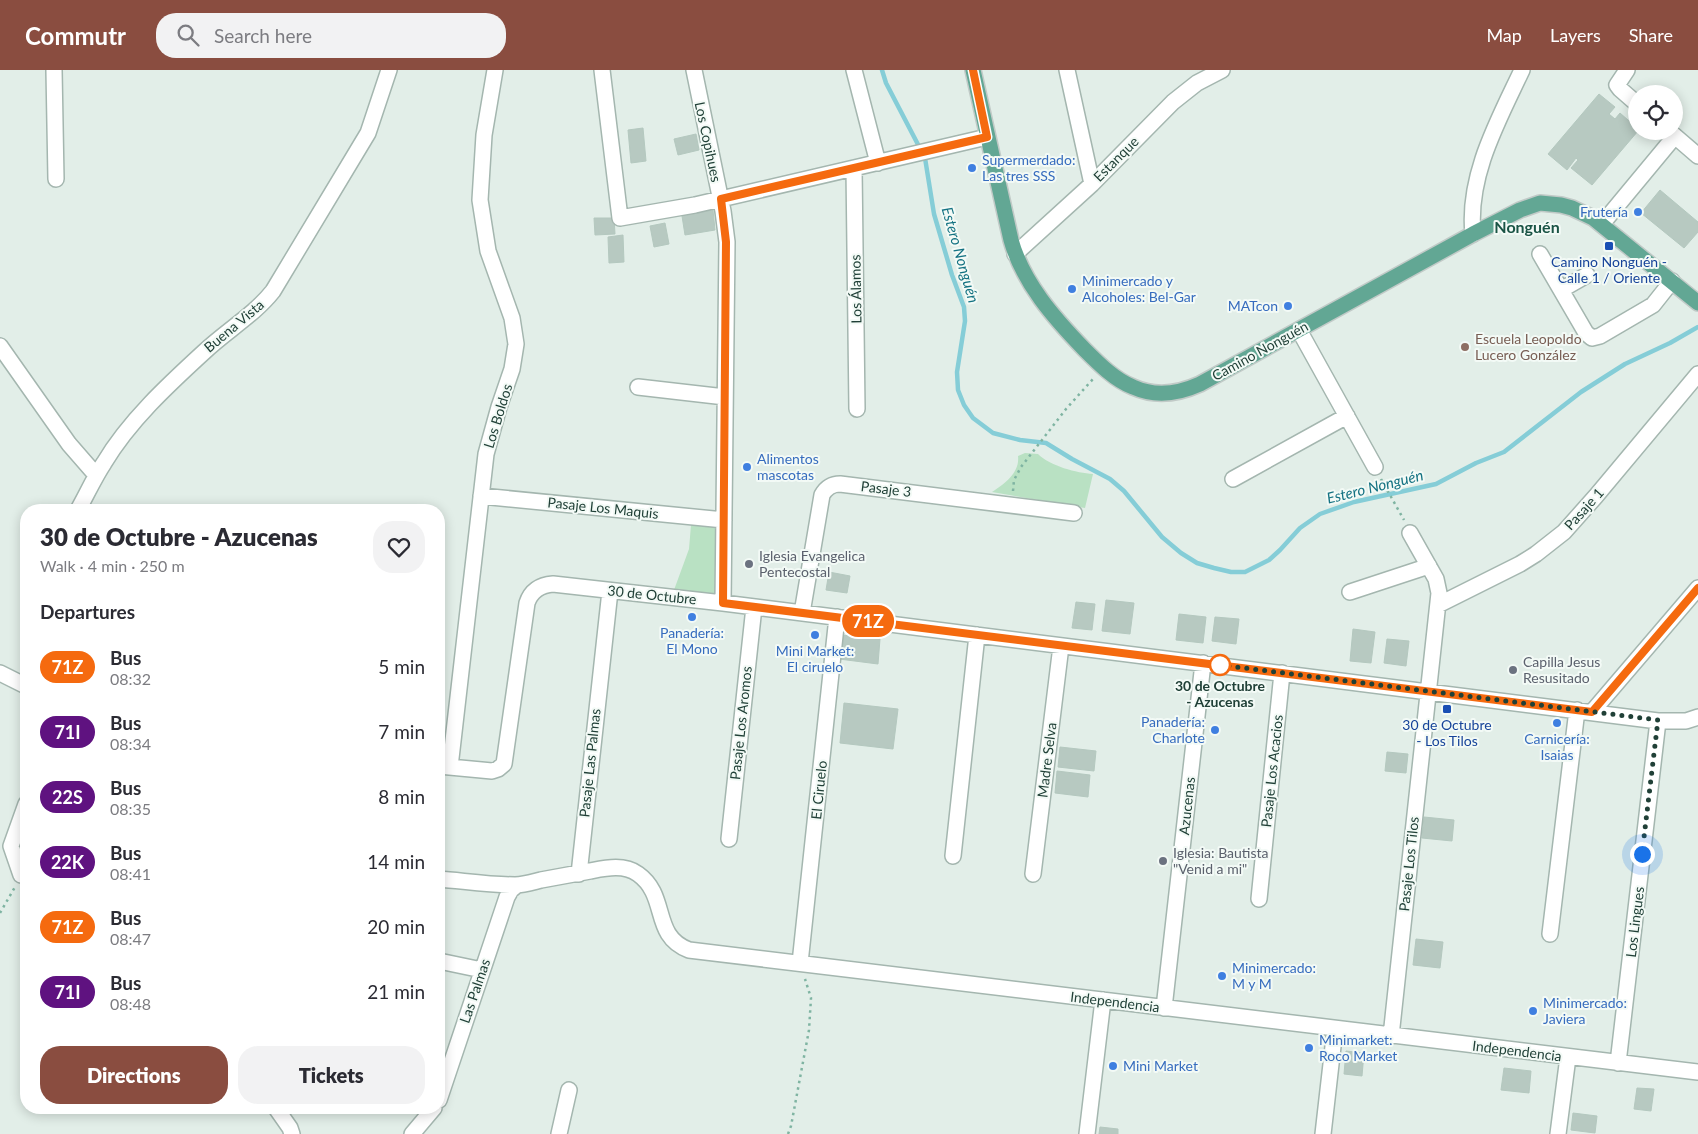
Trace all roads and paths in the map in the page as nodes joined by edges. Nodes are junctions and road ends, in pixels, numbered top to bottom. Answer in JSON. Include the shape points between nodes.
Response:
{"nodes":[{"id":1,"x":54,"y":70,"type":"edge"},
{"id":2,"x":389,"y":70,"type":"edge"},
{"id":3,"x":495,"y":70,"type":"edge"},
{"id":4,"x":602,"y":70,"type":"edge"},
{"id":5,"x":694,"y":70,"type":"edge"},
{"id":6,"x":854,"y":70,"type":"edge"},
{"id":7,"x":973,"y":70,"type":"edge"},
{"id":8,"x":1067,"y":70,"type":"edge"},
{"id":9,"x":1222,"y":70,"type":"edge"},
{"id":10,"x":1522,"y":70,"type":"edge"},
{"id":11,"x":1627,"y":70,"type":"edge"},
{"id":12,"x":1628,"y":96,"type":"edge"},
{"id":13,"x":987,"y":137,"type":"junction"},
{"id":14,"x":1667,"y":140,"type":"edge"},
{"id":15,"x":1679,"y":140,"type":"edge"},
{"id":16,"x":1698,"y":156,"type":"edge"},
{"id":17,"x":878,"y":163,"type":"junction"},
{"id":18,"x":854,"y":168,"type":"junction"},
{"id":19,"x":56,"y":179,"type":"dead end"},
{"id":20,"x":1092,"y":184,"type":"junction"},
{"id":21,"x":721,"y":199,"type":"junction"},
{"id":22,"x":1602,"y":224,"type":"junction"},
{"id":23,"x":1473,"y":234,"type":"junction"},
{"id":24,"x":1015,"y":254,"type":"junction"},
{"id":25,"x":1540,"y":254,"type":"dead end"},
{"id":26,"x":1587,"y":275,"type":"dead end"},
{"id":27,"x":1672,"y":281,"type":"junction"},
{"id":28,"x":1561,"y":290,"type":"junction"},
{"id":29,"x":1698,"y":303,"type":"edge"},
{"id":30,"x":1299,"y":330,"type":"junction"},
{"id":31,"x":0,"y":346,"type":"edge"},
{"id":32,"x":1104,"y":368,"type":"junction"},
{"id":33,"x":1698,"y":374,"type":"edge"},
{"id":34,"x":638,"y":386,"type":"dead end"},
{"id":35,"x":725,"y":397,"type":"junction"},
{"id":36,"x":857,"y":409,"type":"dead end"},
{"id":37,"x":1347,"y":416,"type":"junction"},
{"id":38,"x":1021,"y":467,"type":"dead end"},
{"id":39,"x":1375,"y":467,"type":"dead end"},
{"id":40,"x":96,"y":475,"type":"junction"},
{"id":41,"x":1233,"y":480,"type":"dead end"},
{"id":42,"x":1382,"y":481,"type":"dead end"},
{"id":43,"x":481,"y":496,"type":"junction"},
{"id":44,"x":81,"y":504,"type":"edge"},
{"id":45,"x":1074,"y":513,"type":"dead end"},
{"id":46,"x":1401,"y":516,"type":"dead end"},
{"id":47,"x":724,"y":520,"type":"junction"},
{"id":48,"x":1410,"y":533,"type":"dead end"},
{"id":49,"x":1429,"y":566,"type":"junction"},
{"id":50,"x":1698,"y":588,"type":"edge"},
{"id":51,"x":610,"y":591,"type":"junction"},
{"id":52,"x":1350,"y":592,"type":"dead end"},
{"id":53,"x":723,"y":603,"type":"junction"},
{"id":54,"x":1438,"y":605,"type":"junction"},
{"id":55,"x":754,"y":607,"type":"junction"},
{"id":56,"x":802,"y":613,"type":"junction"},
{"id":57,"x":837,"y":617,"type":"junction"},
{"id":58,"x":977,"y":635,"type":"junction"},
{"id":59,"x":1061,"y":646,"type":"junction"},
{"id":60,"x":1203,"y":663,"type":"junction"},
{"id":61,"x":0,"y":673,"type":"edge"},
{"id":62,"x":1282,"y":673,"type":"junction"},
{"id":63,"x":20,"y":683,"type":"edge"},
{"id":64,"x":1428,"y":692,"type":"junction"},
{"id":65,"x":1576,"y":710,"type":"junction"},
{"id":66,"x":1592,"y":712,"type":"junction"},
{"id":67,"x":1658,"y":720,"type":"junction"},
{"id":68,"x":1697,"y":721,"type":"edge"},
{"id":69,"x":445,"y":760,"type":"edge"},
{"id":70,"x":445,"y":767,"type":"edge"},
{"id":71,"x":20,"y":821,"type":"edge"},
{"id":72,"x":729,"y":839,"type":"dead end"},
{"id":73,"x":953,"y":856,"type":"dead end"},
{"id":74,"x":20,"y":872,"type":"edge"},
{"id":75,"x":579,"y":874,"type":"junction"},
{"id":76,"x":1033,"y":874,"type":"dead end"},
{"id":77,"x":20,"y":877,"type":"edge"},
{"id":78,"x":445,"y":880,"type":"edge"},
{"id":79,"x":517,"y":885,"type":"junction"},
{"id":80,"x":1258,"y":899,"type":"dead end"},
{"id":81,"x":0,"y":913,"type":"edge"},
{"id":82,"x":1550,"y":934,"type":"dead end"},
{"id":83,"x":445,"y":962,"type":"edge"},
{"id":84,"x":800,"y":963,"type":"junction"},
{"id":85,"x":482,"y":970,"type":"junction"},
{"id":86,"x":1103,"y":1000,"type":"junction"},
{"id":87,"x":1164,"y":1008,"type":"junction"},
{"id":88,"x":1335,"y":1029,"type":"junction"},
{"id":89,"x":1391,"y":1036,"type":"junction"},
{"id":90,"x":446,"y":1055,"type":"edge"},
{"id":91,"x":1568,"y":1057,"type":"junction"},
{"id":92,"x":1618,"y":1063,"type":"junction"},
{"id":93,"x":1698,"y":1072,"type":"edge"},
{"id":94,"x":569,"y":1090,"type":"dead end"},
{"id":95,"x":280,"y":1114,"type":"edge"},
{"id":96,"x":429,"y":1114,"type":"edge"},
{"id":97,"x":292,"y":1134,"type":"edge"},
{"id":98,"x":412,"y":1134,"type":"edge"},
{"id":99,"x":559,"y":1134,"type":"edge"},
{"id":100,"x":788,"y":1134,"type":"edge"},
{"id":101,"x":1087,"y":1134,"type":"edge"},
{"id":102,"x":1323,"y":1134,"type":"edge"},
{"id":103,"x":1558,"y":1134,"type":"edge"}],
"edges":[{"from":1,"to":19,"type":"street"},
{"from":2,"to":40,"type":"street","name":"Buena Vista","via":[[368,133],[273,291],[175,379],[130,428]]},
{"from":3,"to":43,"type":"street","name":"Los Boldos","via":[[483,143],[480,200],[488,251],[512,318],[516,344],[512,369],[486,454]]},
{"from":4,"to":21,"type":"street","via":[[620,218]]},
{"from":5,"to":21,"type":"street","name":"Los Copihues"},
{"from":6,"to":17,"type":"street"},
{"from":7,"to":13,"type":"main road","name":"Camino Nonguén"},
{"from":8,"to":20,"type":"street"},
{"from":9,"to":20,"type":"street","name":"Estanque","via":[[1197,83],[1173,102]]},
{"from":10,"to":23,"type":"street","via":[[1493,131],[1480,172],[1473,202]]},
{"from":11,"to":12,"type":"street","via":[[1618,85]]},
{"from":13,"to":17,"type":"street"},
{"from":13,"to":24,"type":"main road","name":"Camino Nonguén"},
{"from":14,"to":22,"type":"street"},
{"from":15,"to":16,"type":"street"},
{"from":17,"to":18,"type":"street"},
{"from":18,"to":21,"type":"street"},
{"from":18,"to":36,"type":"street","name":"Los Álamos"},
{"from":20,"to":24,"type":"street","name":"Estanque"},
{"from":21,"to":35,"type":"street","name":"Los Copihues","via":[[726,242]]},
{"from":22,"to":23,"type":"main road","name":"Camino Nonguén","via":[[1572,208],[1540,204],[1526,207]]},
{"from":22,"to":27,"type":"main road","name":"Camino Nonguén"},
{"from":23,"to":30,"type":"main road","name":"Camino Nonguén"},
{"from":24,"to":32,"type":"main road","name":"Camino Nonguén","via":[[1046,306]]},
{"from":25,"to":28,"type":"street"},
{"from":26,"to":28,"type":"street"},
{"from":27,"to":28,"type":"street","via":[[1653,305],[1596,338],[1586,333]]},
{"from":27,"to":29,"type":"main road","name":"Camino Nonguén"},
{"from":30,"to":32,"type":"main road","name":"Camino Nonguén","via":[[1200,384],[1172,393],[1133,388]]},
{"from":30,"to":37,"type":"street"},
{"from":31,"to":40,"type":"street","via":[[69,444]]},
{"from":32,"to":38,"type":"path","via":[[1066,409]]},
{"from":33,"to":54,"type":"street","name":"Pasaje 1","via":[[1564,532],[1520,564]]},
{"from":34,"to":35,"type":"street"},
{"from":35,"to":47,"type":"street","name":"Los Copihues"},
{"from":37,"to":39,"type":"street"},
{"from":37,"to":41,"type":"street"},
{"from":40,"to":44,"type":"street","name":"Buena Vista"},
{"from":42,"to":46,"type":"path"},
{"from":43,"to":47,"type":"street","name":"Pasaje Los Maquis"},
{"from":43,"to":69,"type":"street","name":"Los Boldos"},
{"from":45,"to":56,"type":"street","name":"Pasaje 3","via":[[832,485],[822,495]]},
{"from":47,"to":53,"type":"street","name":"Los Copihues"},
{"from":48,"to":49,"type":"street"},
{"from":49,"to":52,"type":"street"},
{"from":49,"to":54,"type":"street","via":[[1438,586]]},
{"from":50,"to":66,"type":"street"},
{"from":51,"to":53,"type":"street","name":"30 de Octubre"},
{"from":51,"to":70,"type":"street","name":"30 de Octubre","via":[[552,584],[541,586],[532,594],[527,603],[504,764],[492,771]]},
{"from":51,"to":75,"type":"street","name":"Pasaje Las Palmas"},
{"from":53,"to":55,"type":"street","name":"30 de Octubre"},
{"from":54,"to":64,"type":"street"},
{"from":55,"to":56,"type":"street","name":"30 de Octubre"},
{"from":55,"to":72,"type":"street","name":"Pasaje Los Aromos"},
{"from":56,"to":57,"type":"street","name":"30 de Octubre"},
{"from":57,"to":58,"type":"street","name":"30 de Octubre"},
{"from":57,"to":84,"type":"street","name":"El Ciruelo"},
{"from":58,"to":59,"type":"street","name":"30 de Octubre"},
{"from":58,"to":73,"type":"street"},
{"from":59,"to":60,"type":"street","name":"30 de Octubre"},
{"from":59,"to":76,"type":"street","name":"Madre Selva"},
{"from":60,"to":62,"type":"street","name":"30 de Octubre"},
{"from":60,"to":87,"type":"street","name":"Azucenas"},
{"from":61,"to":63,"type":"street"},
{"from":62,"to":64,"type":"street","name":"30 de Octubre"},
{"from":62,"to":80,"type":"street","name":"Pasaje Los Acacios"},
{"from":64,"to":65,"type":"street","name":"30 de Octubre"},
{"from":64,"to":89,"type":"street","name":"Pasaje Los Tilos"},
{"from":65,"to":66,"type":"street","name":"30 de Octubre"},
{"from":65,"to":82,"type":"street"},
{"from":66,"to":67,"type":"street","name":"30 de Octubre"},
{"from":67,"to":68,"type":"street","name":"30 de Octubre"},
{"from":67,"to":92,"type":"street","name":"Los Lingues"},
{"from":71,"to":74,"type":"street","via":[[11,846]]},
{"from":75,"to":79,"type":"street"},
{"from":75,"to":84,"type":"street","name":"Independencia","via":[[616,867],[638,873],[654,891],[670,938],[681,947]]},
{"from":77,"to":81,"type":"path"},
{"from":78,"to":79,"type":"street"},
{"from":79,"to":85,"type":"street","name":"Las Palmas","via":[[507,897]]},
{"from":83,"to":85,"type":"street"},
{"from":84,"to":86,"type":"street","name":"Independencia"},
{"from":84,"to":100,"type":"path","via":[[811,998],[809,1030]]},
{"from":85,"to":90,"type":"street","name":"Las Palmas"},
{"from":86,"to":87,"type":"street","name":"Independencia"},
{"from":86,"to":101,"type":"street"},
{"from":87,"to":88,"type":"street","name":"Independencia"},
{"from":88,"to":89,"type":"street","name":"Independencia"},
{"from":88,"to":102,"type":"street"},
{"from":89,"to":91,"type":"street","name":"Independencia"},
{"from":91,"to":92,"type":"street","name":"Independencia"},
{"from":91,"to":103,"type":"street"},
{"from":92,"to":93,"type":"street","name":"Independencia"},
{"from":94,"to":99,"type":"street"},
{"from":95,"to":97,"type":"street"},
{"from":96,"to":98,"type":"street"}]}
